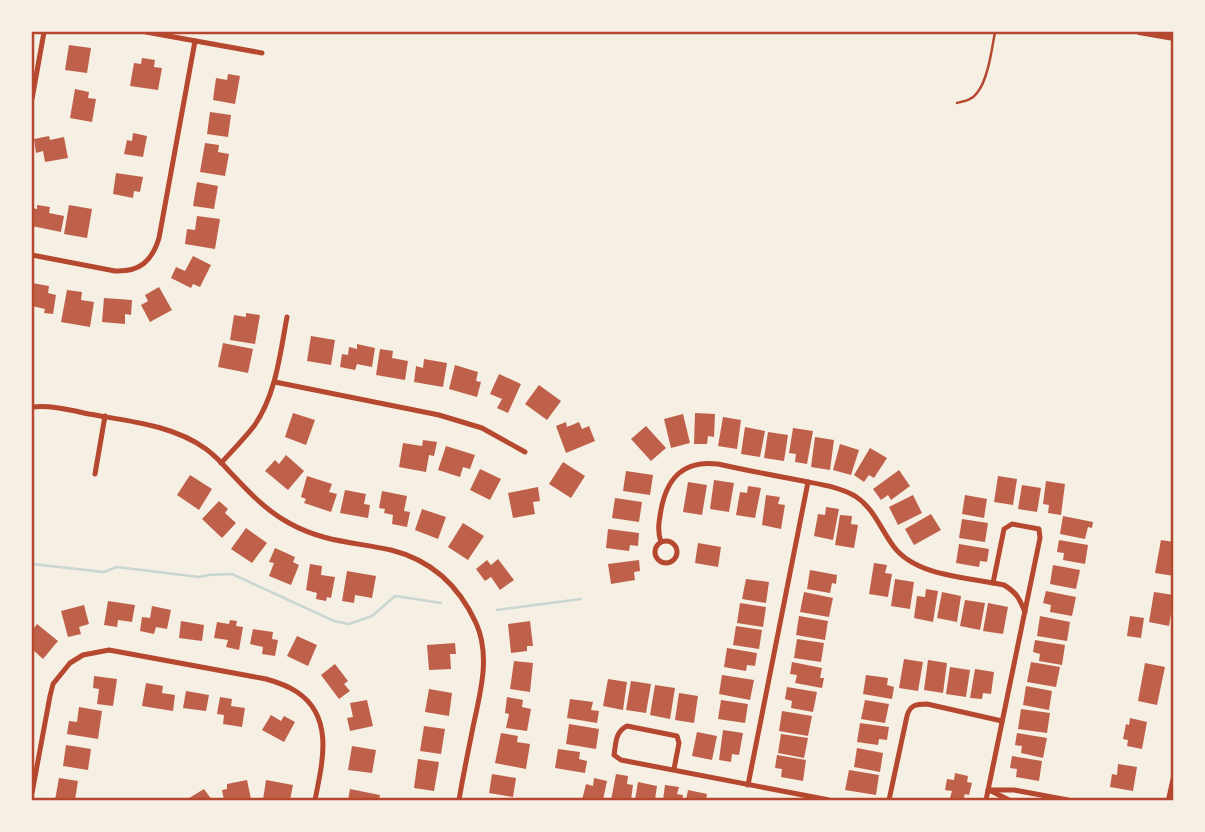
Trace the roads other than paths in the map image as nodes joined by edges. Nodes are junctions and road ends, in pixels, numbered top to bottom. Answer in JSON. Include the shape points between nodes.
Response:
{"nodes":[{"id":1,"x":44,"y":32,"type":"edge"},
{"id":2,"x":146,"y":32,"type":"edge"},
{"id":3,"x":995,"y":32,"type":"edge"},
{"id":4,"x":1139,"y":32,"type":"edge"},
{"id":5,"x":1174,"y":38,"type":"edge"},
{"id":6,"x":195,"y":41,"type":"junction"},
{"id":7,"x":262,"y":53,"type":"dead end"},
{"id":8,"x":32,"y":99,"type":"edge"},
{"id":9,"x":957,"y":103,"type":"dead end"},
{"id":10,"x":32,"y":255,"type":"edge"},
{"id":11,"x":287,"y":317,"type":"dead end"},
{"id":12,"x":275,"y":382,"type":"junction"},
{"id":13,"x":32,"y":407,"type":"edge"},
{"id":14,"x":105,"y":416,"type":"junction"},
{"id":15,"x":525,"y":452,"type":"dead end"},
{"id":16,"x":221,"y":463,"type":"junction"},
{"id":17,"x":94,"y":474,"type":"dead end"},
{"id":18,"x":809,"y":482,"type":"junction"},
{"id":19,"x":661,"y":542,"type":"junction"},
{"id":20,"x":993,"y":583,"type":"junction"},
{"id":21,"x":1025,"y":612,"type":"junction"},
{"id":22,"x":1002,"y":721,"type":"junction"},
{"id":23,"x":674,"y":769,"type":"junction"},
{"id":24,"x":1174,"y":777,"type":"edge"},
{"id":25,"x":748,"y":785,"type":"junction"},
{"id":26,"x":988,"y":790,"type":"junction"},
{"id":27,"x":32,"y":793,"type":"edge"},
{"id":28,"x":315,"y":800,"type":"edge"},
{"id":29,"x":459,"y":800,"type":"edge"},
{"id":30,"x":830,"y":800,"type":"edge"},
{"id":31,"x":889,"y":800,"type":"edge"},
{"id":32,"x":986,"y":800,"type":"edge"},
{"id":33,"x":1009,"y":800,"type":"edge"},
{"id":34,"x":1068,"y":800,"type":"edge"},
{"id":35,"x":1169,"y":800,"type":"edge"}],
"edges":[{"from":1,"to":8,"type":"street"},
{"from":2,"to":6,"type":"street"},
{"from":3,"to":9,"type":"lane","via":[[978,92]]},
{"from":4,"to":5,"type":"street"},
{"from":6,"to":7,"type":"street"},
{"from":6,"to":10,"type":"street","via":[[159,238],[147,261],[128,271],[115,271]]},
{"from":11,"to":12,"type":"street"},
{"from":12,"to":15,"type":"street","via":[[439,415],[482,428]]},
{"from":12,"to":16,"type":"street","via":[[255,424]]},
{"from":13,"to":14,"type":"street"},
{"from":14,"to":16,"type":"street","via":[[172,432],[206,449]]},
{"from":14,"to":17,"type":"street"},
{"from":16,"to":29,"type":"street","via":[[259,503],[287,522],[330,540],[421,561],[445,577],[465,601],[478,626],[483,665]]},
{"from":18,"to":19,"type":"street","via":[[718,464],[689,467],[672,479],[664,496],[658,533]]},
{"from":18,"to":20,"type":"street","via":[[856,497],[871,511],[894,548],[920,568]]},
{"from":18,"to":25,"type":"street"},
{"from":19,"to":19,"type":"street","via":[[655,555],[663,563],[670,562],[676,549],[672,543]]},
{"from":20,"to":21,"type":"street","via":[[1012,590]]},
{"from":20,"to":21,"type":"street","via":[[1004,529],[1012,524],[1039,529]]},
{"from":21,"to":22,"type":"street"},
{"from":22,"to":26,"type":"street"},
{"from":22,"to":31,"type":"street","via":[[927,704],[912,706]]},
{"from":23,"to":23,"type":"street","via":[[621,760],[614,755],[617,733],[627,726],[677,736]]},
{"from":23,"to":25,"type":"street"},
{"from":24,"to":35,"type":"street"},
{"from":25,"to":30,"type":"street"},
{"from":26,"to":32,"type":"street"},
{"from":26,"to":33,"type":"street"},
{"from":26,"to":34,"type":"street"},
{"from":27,"to":28,"type":"street","via":[[53,684],[83,655],[109,650],[266,679],[298,692],[312,704],[324,737]]}]}
